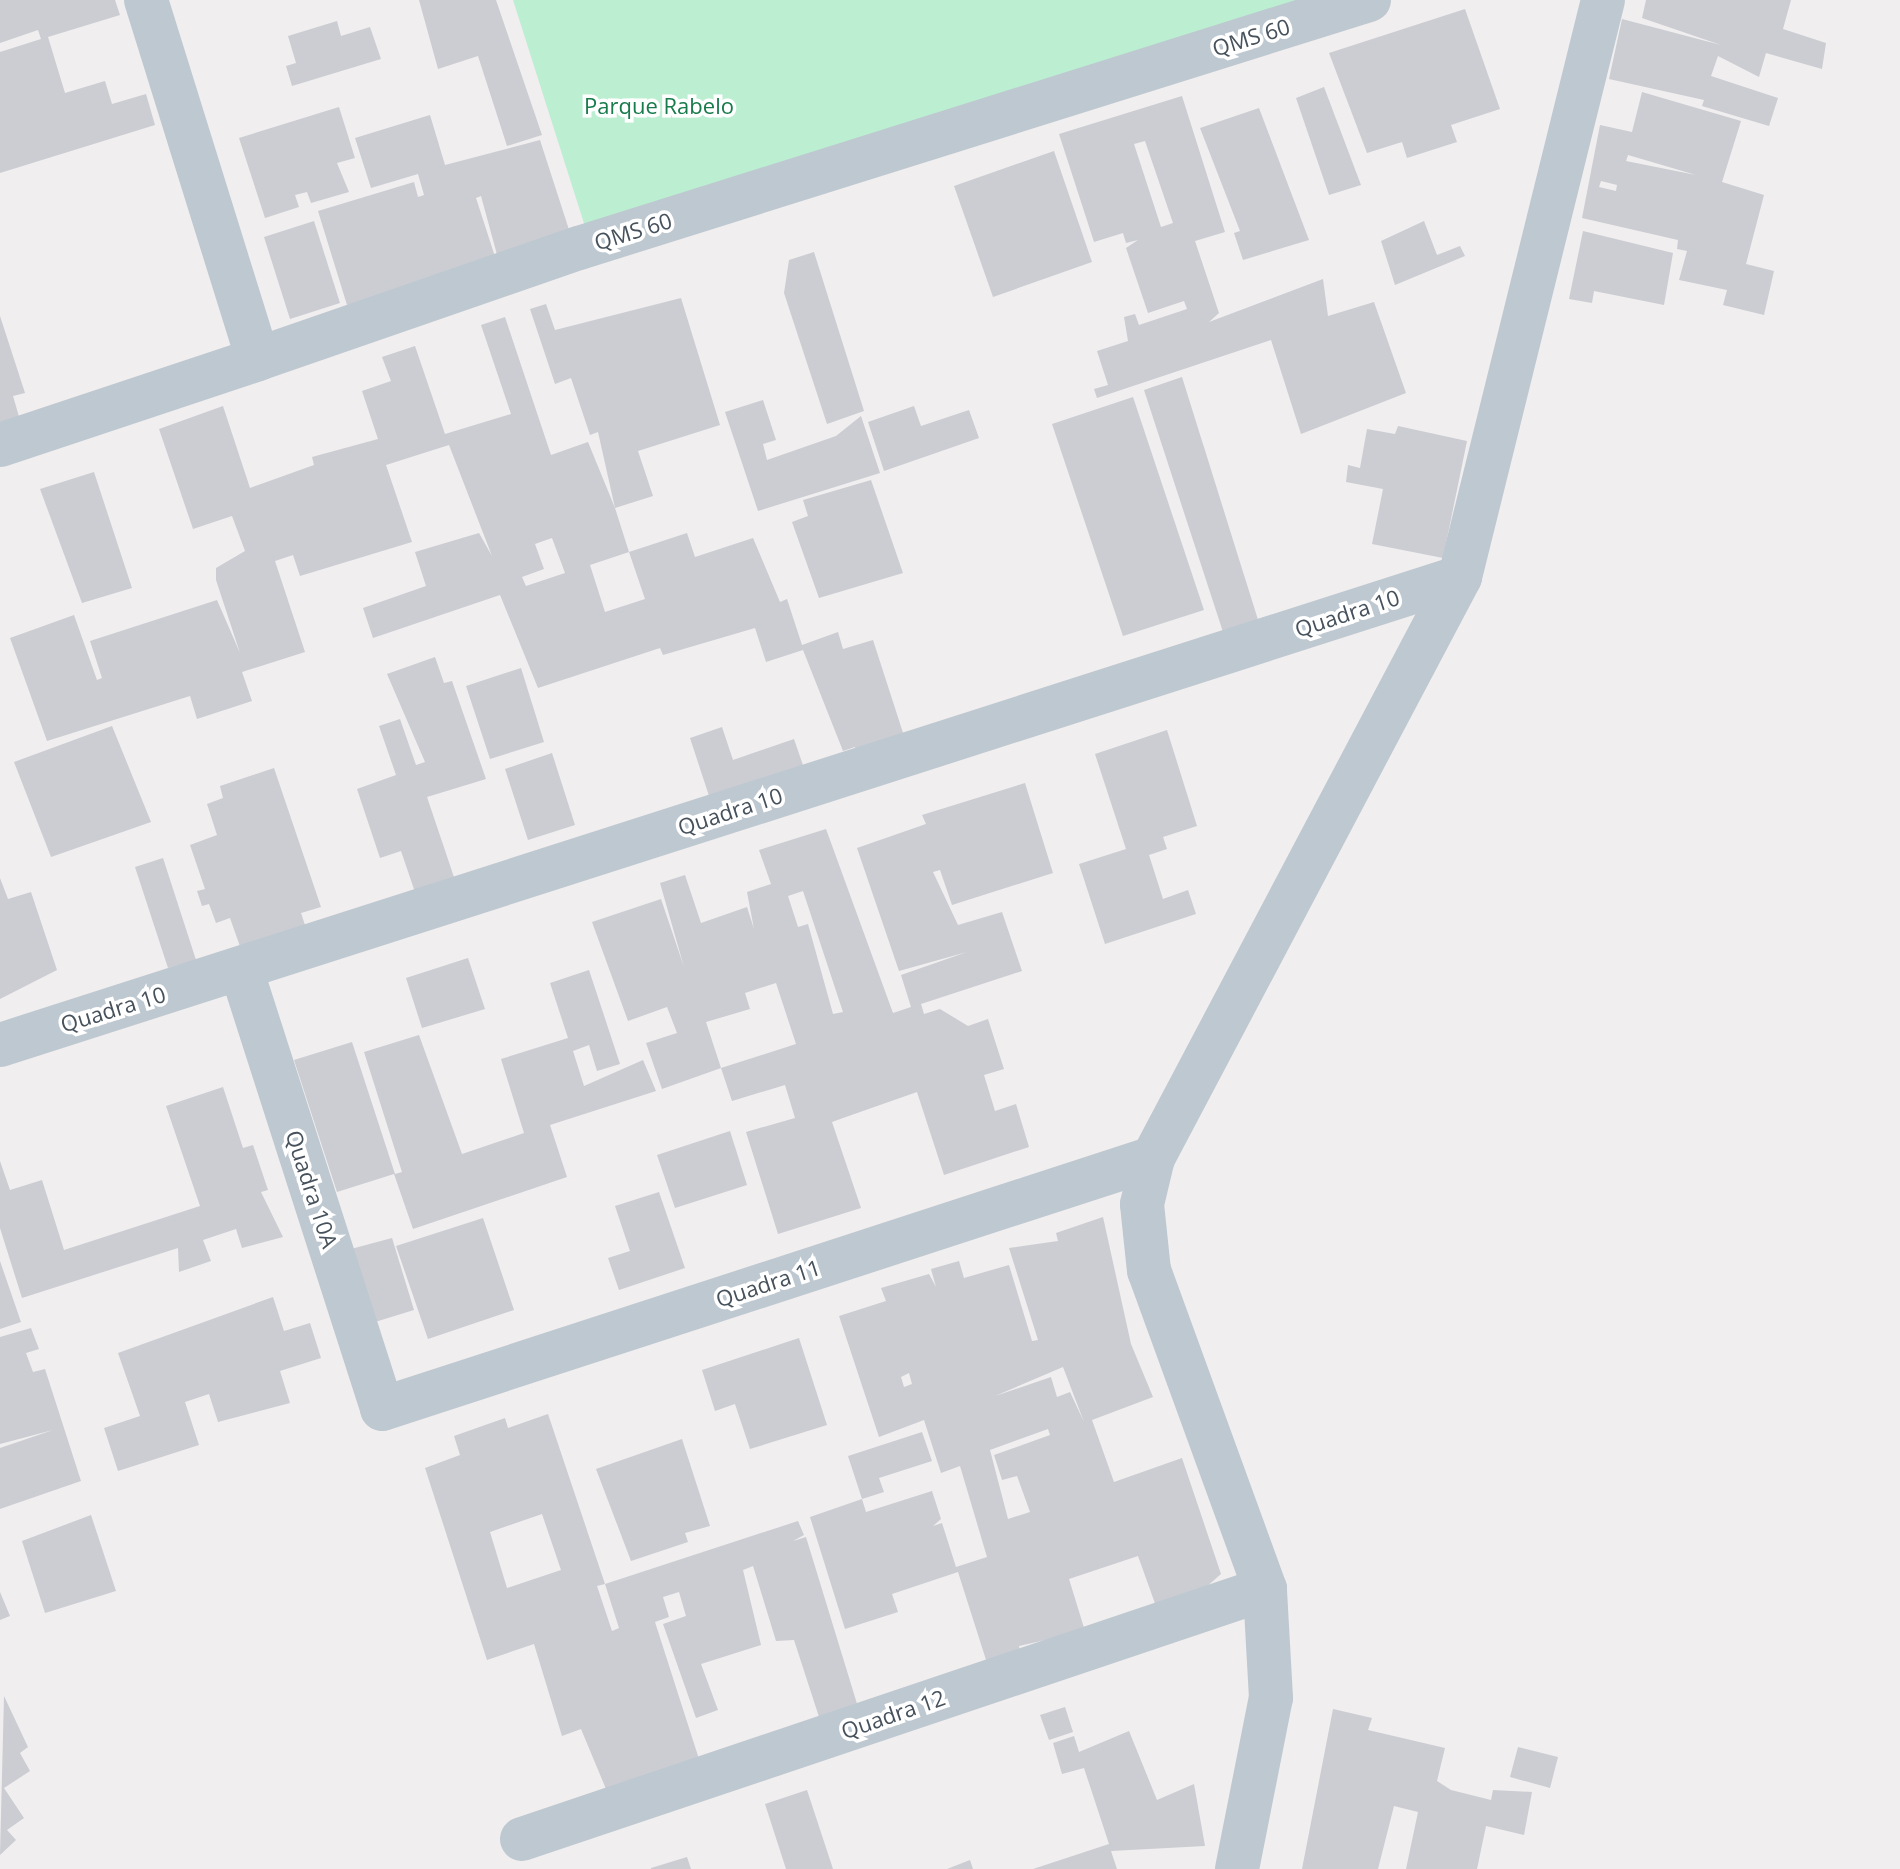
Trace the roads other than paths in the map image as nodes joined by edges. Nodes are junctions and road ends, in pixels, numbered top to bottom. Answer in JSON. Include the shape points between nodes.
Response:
{"nodes":[{"id":1,"x":146,"y":0,"type":"edge"},
{"id":2,"x":1369,"y":0,"type":"edge"},
{"id":3,"x":1603,"y":0,"type":"edge"},
{"id":4,"x":258,"y":359,"type":"junction"},
{"id":5,"x":0,"y":445,"type":"edge"},
{"id":6,"x":1460,"y":577,"type":"junction"},
{"id":7,"x":241,"y":969,"type":"junction"},
{"id":8,"x":0,"y":1045,"type":"edge"},
{"id":9,"x":1153,"y":1158,"type":"junction"},
{"id":10,"x":382,"y":1409,"type":"joint"},
{"id":11,"x":1265,"y":1589,"type":"junction"},
{"id":12,"x":522,"y":1839,"type":"dead end"},
{"id":13,"x":1237,"y":1869,"type":"edge"}],
"edges":[{"from":1,"to":4,"type":"street"},
{"from":2,"to":4,"type":"street","name":"QMS 60","via":[[579,248]]},
{"from":3,"to":6,"type":"street"},
{"from":4,"to":5,"type":"street","name":"QMS 60"},
{"from":6,"to":7,"type":"street","name":"Quadra 10"},
{"from":6,"to":9,"type":"street"},
{"from":7,"to":8,"type":"street","name":"Quadra 10"},
{"from":7,"to":10,"type":"street","name":"Quadra 10A"},
{"from":9,"to":10,"type":"street","name":"Quadra 11"},
{"from":9,"to":11,"type":"street","via":[[1142,1204],[1149,1271]]},
{"from":11,"to":12,"type":"street","name":"Quadra 12"},
{"from":11,"to":13,"type":"street","via":[[1271,1698]]}]}
